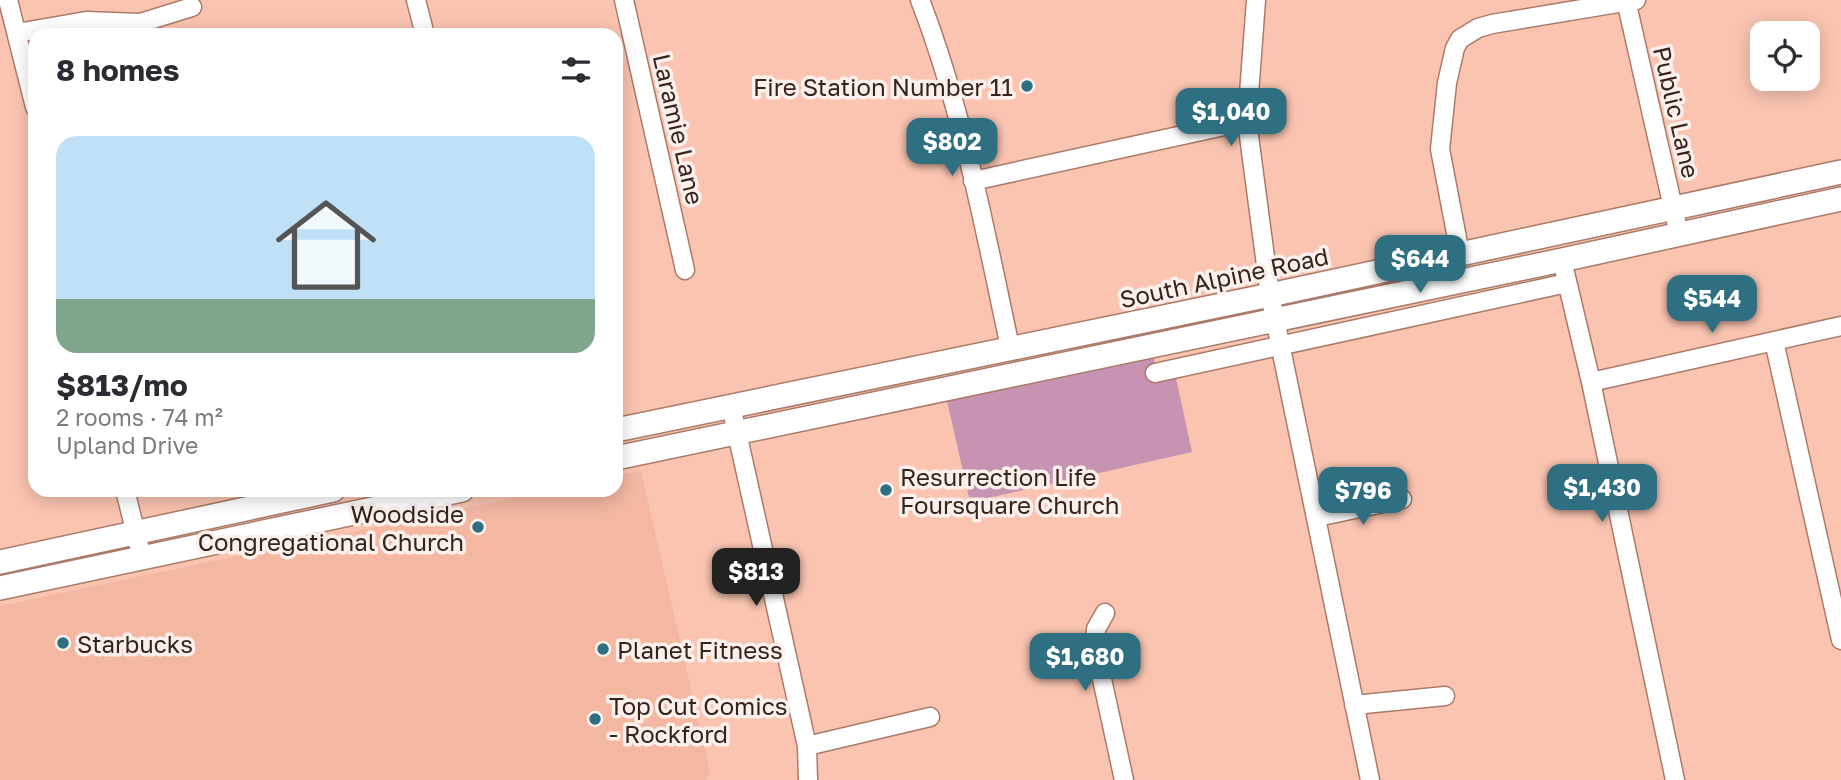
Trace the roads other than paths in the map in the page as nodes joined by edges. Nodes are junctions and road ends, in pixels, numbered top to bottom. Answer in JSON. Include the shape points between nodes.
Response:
{"nodes":[{"id":1,"x":8,"y":0,"type":"edge"},
{"id":2,"x":416,"y":0,"type":"edge"},
{"id":3,"x":624,"y":0,"type":"edge"},
{"id":4,"x":920,"y":0,"type":"edge"},
{"id":5,"x":1256,"y":0,"type":"edge"},
{"id":6,"x":1630,"y":1,"type":"edge"},
{"id":7,"x":192,"y":7,"type":"dead end"},
{"id":8,"x":46,"y":28,"type":"edge"},
{"id":9,"x":423,"y":28,"type":"edge"},
{"id":10,"x":28,"y":31,"type":"edge"},
{"id":11,"x":18,"y":33,"type":"junction"},
{"id":12,"x":28,"y":77,"type":"edge"},
{"id":13,"x":1247,"y":121,"type":"junction"},
{"id":14,"x":1841,"y":172,"type":"edge"},
{"id":15,"x":973,"y":181,"type":"junction"},
{"id":16,"x":1841,"y":199,"type":"edge"},
{"id":17,"x":1674,"y":208,"type":"junction"},
{"id":18,"x":1679,"y":234,"type":"junction"},
{"id":19,"x":1460,"y":254,"type":"junction"},
{"id":20,"x":1562,"y":260,"type":"junction"},
{"id":21,"x":685,"y":270,"type":"dead end"},
{"id":22,"x":1567,"y":283,"type":"junction"},
{"id":23,"x":1270,"y":295,"type":"junction"},
{"id":24,"x":1276,"y":320,"type":"junction"},
{"id":25,"x":1841,"y":326,"type":"edge"},
{"id":26,"x":1774,"y":341,"type":"junction"},
{"id":27,"x":1281,"y":345,"type":"junction"},
{"id":28,"x":1010,"y":347,"type":"junction"},
{"id":29,"x":1155,"y":373,"type":"dead end"},
{"id":30,"x":1591,"y":382,"type":"junction"},
{"id":31,"x":731,"y":406,"type":"junction"},
{"id":32,"x":623,"y":429,"type":"edge"},
{"id":33,"x":736,"y":433,"type":"junction"},
{"id":34,"x":623,"y":457,"type":"edge"},
{"id":35,"x":127,"y":497,"type":"edge"},
{"id":36,"x":299,"y":497,"type":"edge"},
{"id":37,"x":429,"y":497,"type":"edge"},
{"id":38,"x":1402,"y":499,"type":"dead end"},
{"id":39,"x":1317,"y":517,"type":"junction"},
{"id":40,"x":136,"y":531,"type":"junction"},
{"id":41,"x":142,"y":558,"type":"junction"},
{"id":42,"x":0,"y":562,"type":"edge"},
{"id":43,"x":0,"y":588,"type":"edge"},
{"id":44,"x":1105,"y":613,"type":"dead end"},
{"id":45,"x":1841,"y":640,"type":"edge"},
{"id":46,"x":1445,"y":696,"type":"dead end"},
{"id":47,"x":1354,"y":705,"type":"junction"},
{"id":48,"x":930,"y":717,"type":"dead end"},
{"id":49,"x":807,"y":746,"type":"junction"},
{"id":50,"x":808,"y":780,"type":"edge"},
{"id":51,"x":1124,"y":780,"type":"edge"},
{"id":52,"x":1370,"y":780,"type":"edge"},
{"id":53,"x":1675,"y":780,"type":"edge"}],
"edges":[{"from":1,"to":11,"type":"street"},
{"from":2,"to":9,"type":"street"},
{"from":3,"to":21,"type":"street","name":"Laramie Lane"},
{"from":4,"to":15,"type":"street","via":[[937,44]]},
{"from":5,"to":13,"type":"street"},
{"from":6,"to":17,"type":"street","name":"Public Lane"},
{"from":6,"to":19,"type":"street","via":[[1492,24],[1460,40],[1452,61],[1440,149]]},
{"from":7,"to":8,"type":"street","via":[[140,23],[86,21]]},
{"from":10,"to":11,"type":"street"},
{"from":11,"to":12,"type":"street"},
{"from":13,"to":15,"type":"street"},
{"from":13,"to":23,"type":"street"},
{"from":14,"to":17,"type":"main road","name":"South Alpine Road"},
{"from":15,"to":28,"type":"street"},
{"from":16,"to":18,"type":"main road"},
{"from":17,"to":18,"type":"street","name":"Public Lane"},
{"from":17,"to":19,"type":"main road","name":"South Alpine Road"},
{"from":18,"to":20,"type":"main road"},
{"from":19,"to":23,"type":"main road","name":"South Alpine Road"},
{"from":20,"to":22,"type":"street"},
{"from":20,"to":24,"type":"main road"},
{"from":22,"to":27,"type":"street"},
{"from":22,"to":30,"type":"street"},
{"from":23,"to":24,"type":"street"},
{"from":23,"to":28,"type":"main road","name":"South Alpine Road"},
{"from":24,"to":27,"type":"street"},
{"from":24,"to":33,"type":"main road"},
{"from":25,"to":26,"type":"street"},
{"from":26,"to":30,"type":"street"},
{"from":26,"to":45,"type":"street"},
{"from":27,"to":29,"type":"street"},
{"from":27,"to":39,"type":"street"},
{"from":28,"to":31,"type":"main road","name":"South Alpine Road"},
{"from":30,"to":53,"type":"street"},
{"from":31,"to":32,"type":"main road","name":"South Alpine Road"},
{"from":31,"to":33,"type":"street"},
{"from":33,"to":34,"type":"main road"},
{"from":33,"to":49,"type":"street"},
{"from":35,"to":40,"type":"street"},
{"from":36,"to":40,"type":"main road"},
{"from":37,"to":41,"type":"main road"},
{"from":38,"to":39,"type":"street"},
{"from":39,"to":47,"type":"street"},
{"from":40,"to":41,"type":"street"},
{"from":40,"to":42,"type":"main road"},
{"from":41,"to":43,"type":"main road"},
{"from":44,"to":51,"type":"street","via":[[1096,629],[1095,647]]},
{"from":46,"to":47,"type":"street"},
{"from":47,"to":52,"type":"street"},
{"from":48,"to":49,"type":"street"},
{"from":49,"to":50,"type":"street"}]}
